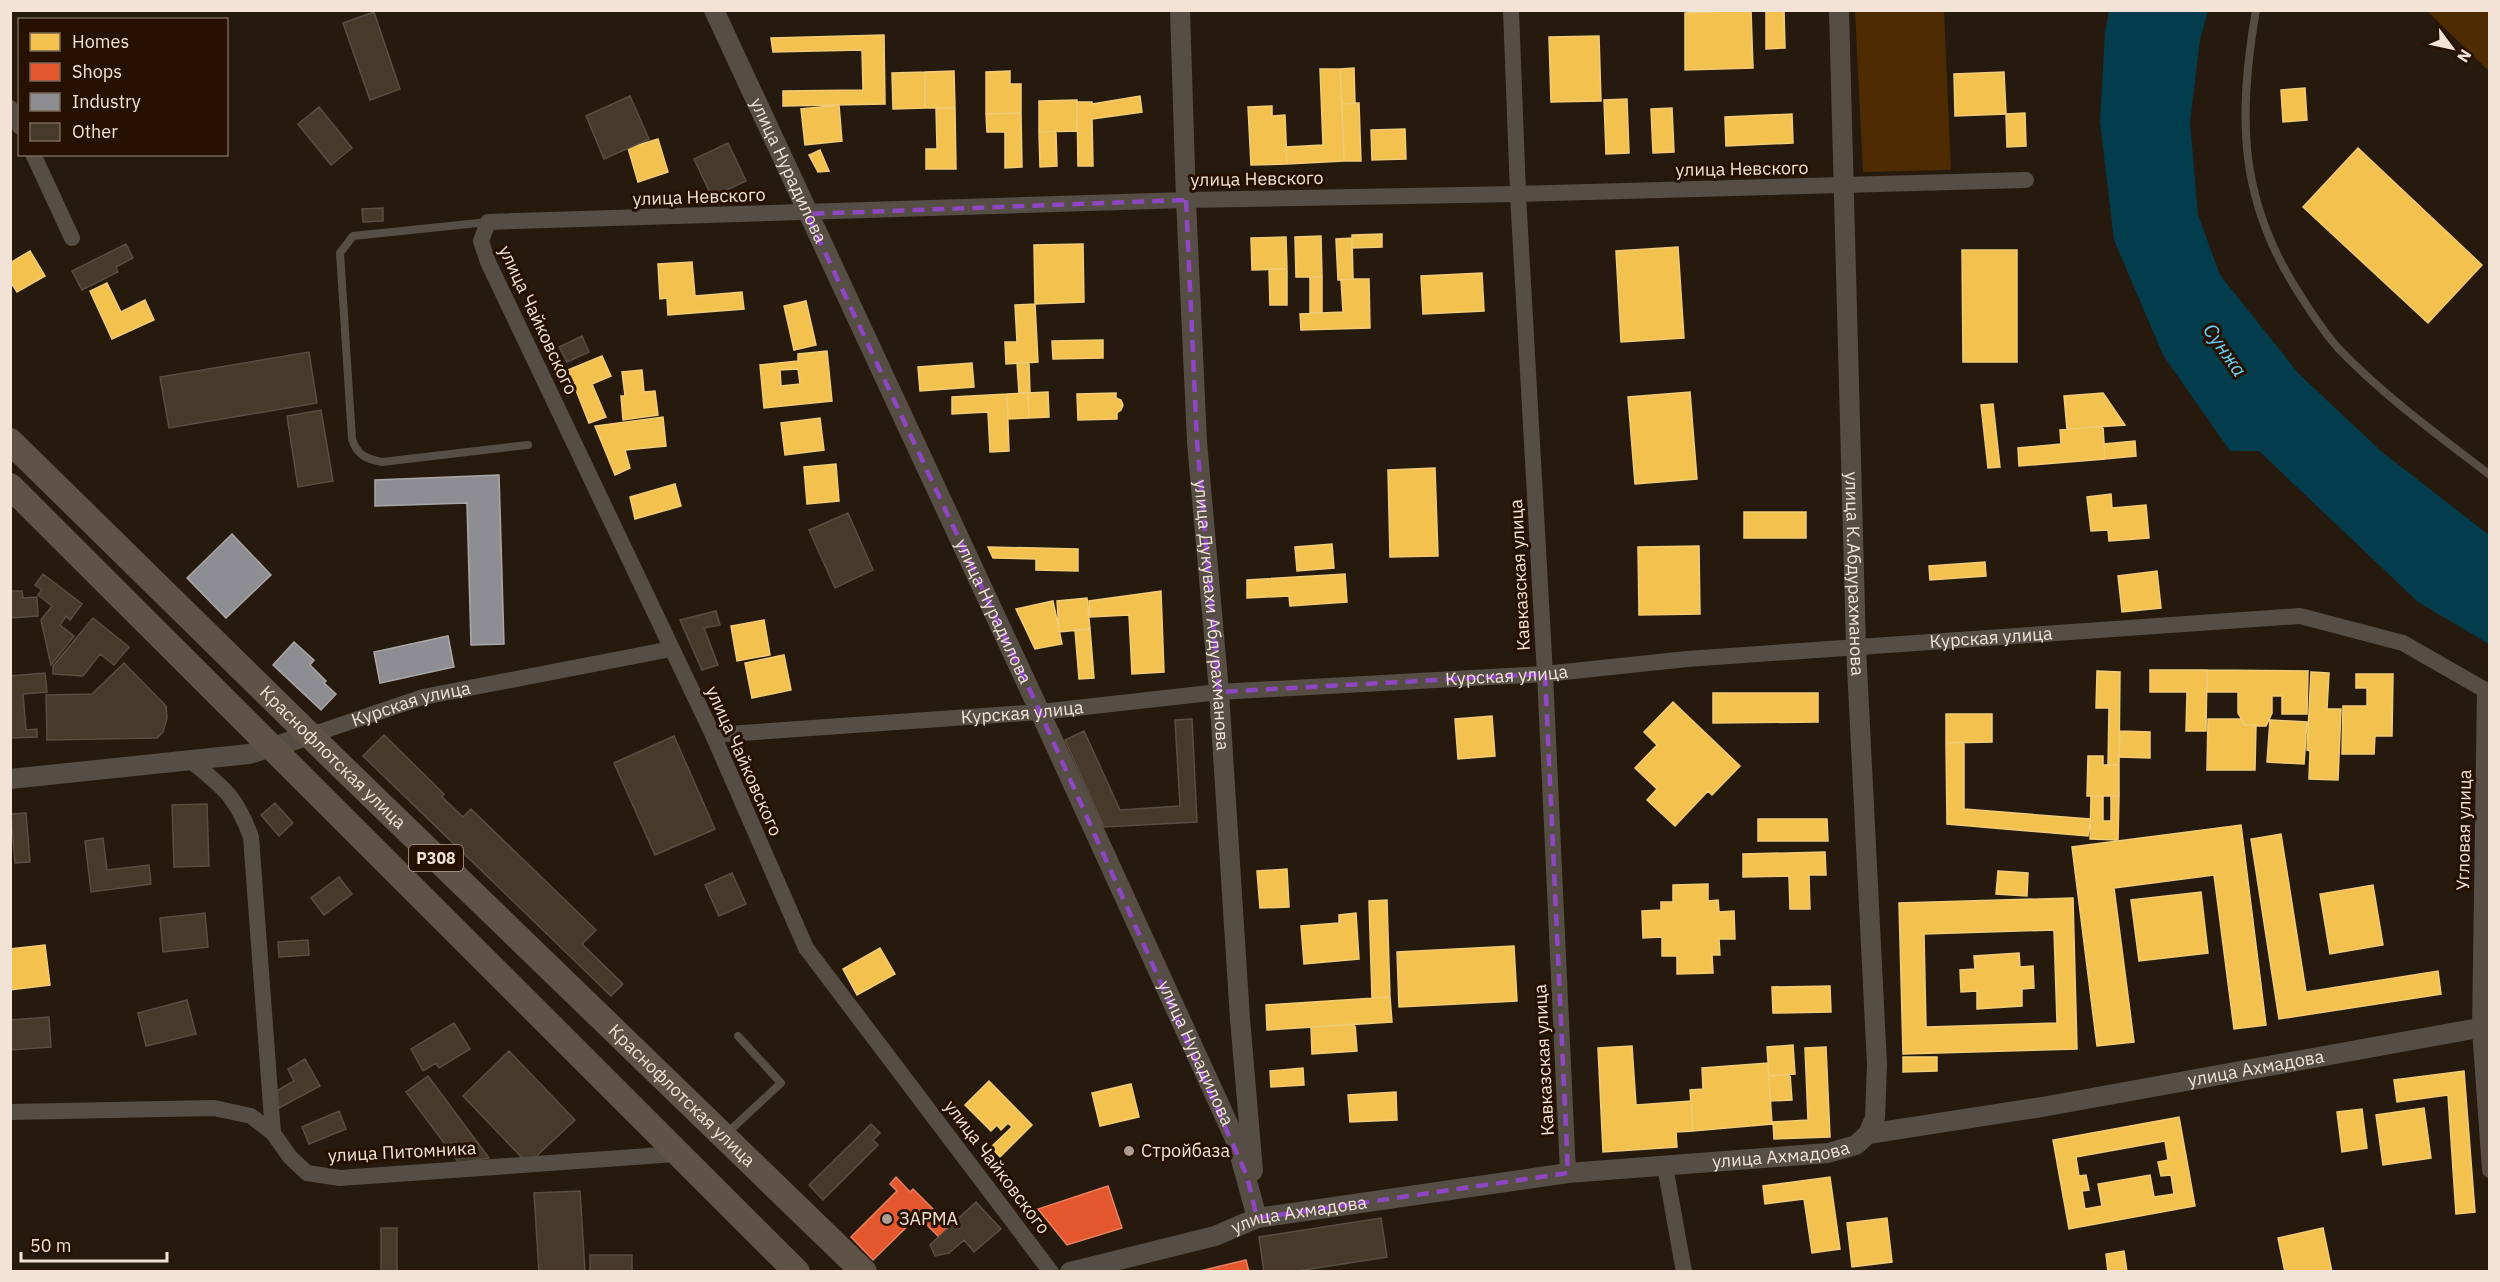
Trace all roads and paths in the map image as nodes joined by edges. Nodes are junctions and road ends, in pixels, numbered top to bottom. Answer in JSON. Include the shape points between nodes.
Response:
{"nodes":[{"id":1,"x":714,"y":10,"type":"edge"},
{"id":2,"x":1180,"y":10,"type":"edge"},
{"id":3,"x":1511,"y":10,"type":"edge"},
{"id":4,"x":1839,"y":10,"type":"edge"},
{"id":5,"x":2256,"y":10,"type":"edge"},
{"id":6,"x":10,"y":108,"type":"edge"},
{"id":7,"x":18,"y":123,"type":"edge"},
{"id":8,"x":34,"y":156,"type":"edge"},
{"id":9,"x":2026,"y":180,"type":"dead end"},
{"id":10,"x":1844,"y":185,"type":"junction"},
{"id":11,"x":1518,"y":194,"type":"junction"},
{"id":12,"x":1186,"y":200,"type":"junction"},
{"id":13,"x":807,"y":214,"type":"junction"},
{"id":14,"x":488,"y":222,"type":"junction"},
{"id":15,"x":72,"y":238,"type":"dead end"},
{"id":16,"x":10,"y":441,"type":"edge"},
{"id":17,"x":528,"y":445,"type":"dead end"},
{"id":18,"x":2490,"y":475,"type":"edge"},
{"id":19,"x":10,"y":486,"type":"edge"},
{"id":20,"x":2300,"y":616,"type":"joint"},
{"id":21,"x":1856,"y":647,"type":"junction"},
{"id":22,"x":671,"y":649,"type":"junction"},
{"id":23,"x":1545,"y":674,"type":"junction"},
{"id":24,"x":1219,"y":692,"type":"junction"},
{"id":25,"x":1040,"y":712,"type":"junction"},
{"id":26,"x":311,"y":735,"type":"junction"},
{"id":27,"x":714,"y":735,"type":"junction"},
{"id":28,"x":274,"y":747,"type":"junction"},
{"id":29,"x":191,"y":761,"type":"junction"},
{"id":30,"x":10,"y":779,"type":"edge"},
{"id":31,"x":2485,"y":1027,"type":"edge"},
{"id":32,"x":738,"y":1035,"type":"dead end"},
{"id":33,"x":10,"y":1112,"type":"edge"},
{"id":34,"x":273,"y":1133,"type":"junction"},
{"id":35,"x":1868,"y":1134,"type":"junction"},
{"id":36,"x":724,"y":1136,"type":"junction"},
{"id":37,"x":676,"y":1154,"type":"junction"},
{"id":38,"x":1665,"y":1166,"type":"junction"},
{"id":39,"x":2490,"y":1170,"type":"edge"},
{"id":40,"x":1568,"y":1173,"type":"junction"},
{"id":41,"x":1257,"y":1218,"type":"junction"},
{"id":42,"x":1105,"y":1267,"type":"edge"},
{"id":43,"x":796,"y":1272,"type":"edge"},
{"id":44,"x":864,"y":1272,"type":"edge"},
{"id":45,"x":1051,"y":1272,"type":"edge"},
{"id":46,"x":1070,"y":1272,"type":"edge"},
{"id":47,"x":1684,"y":1272,"type":"edge"}],
"edges":[{"from":1,"to":13,"type":"street","name":"улица Нурадилова"},
{"from":2,"to":12,"type":"street","name":"улица Дукувахи Абдурахманова"},
{"from":3,"to":11,"type":"street","name":"Кавказская улица"},
{"from":4,"to":10,"type":"street","name":"улица К.Абдурахманова"},
{"from":5,"to":18,"type":"lane","via":[[2247,76],[2250,175],[2259,214],[2290,281],[2337,348]]},
{"from":6,"to":7,"type":"street"},
{"from":8,"to":15,"type":"street"},
{"from":9,"to":10,"type":"street","name":"улица Невского"},
{"from":10,"to":11,"type":"street","name":"улица Невского"},
{"from":10,"to":21,"type":"street","name":"улица К.Абдурахманова"},
{"from":11,"to":12,"type":"street","name":"улица Невского"},
{"from":11,"to":23,"type":"street","name":"Кавказская улица"},
{"from":12,"to":13,"type":"street","name":"улица Невского"},
{"from":12,"to":24,"type":"street","name":"улица Дукувахи Абдурахманова","via":[[1197,442]]},
{"from":13,"to":14,"type":"street","name":"улица Невского"},
{"from":13,"to":25,"type":"street","name":"улица Нурадилова"},
{"from":14,"to":17,"type":"lane","via":[[353,236],[340,253],[352,439],[361,455],[382,462]]},
{"from":14,"to":22,"type":"street","name":"улица Чайковского","via":[[481,242],[488,262]]},
{"from":16,"to":26,"type":"main road","name":"Краснофлотская улица","number":"P308"},
{"from":19,"to":28,"type":"main road","name":"Краснофлотская улица","number":"p308"},
{"from":20,"to":21,"type":"street","name":"Курская улица"},
{"from":20,"to":31,"type":"street","name":"Угловая улица","via":[[2403,643],[2485,690]]},
{"from":21,"to":23,"type":"street","name":"Курская улица"},
{"from":21,"to":35,"type":"street","name":"улица К.Абдурахманова","via":[[1877,1065],[1875,1118]]},
{"from":22,"to":26,"type":"street","name":"Курская улица","via":[[423,697]]},
{"from":22,"to":27,"type":"street","name":"улица Чайковского"},
{"from":23,"to":24,"type":"street","name":"Курская улица"},
{"from":23,"to":40,"type":"street","name":"Кавказская улица"},
{"from":24,"to":25,"type":"street","name":"Курская улица"},
{"from":24,"to":41,"type":"street","name":"улица Дукувахи Абдурахманова"},
{"from":25,"to":27,"type":"street","name":"Курская улица"},
{"from":25,"to":41,"type":"street","name":"улица Нурадилова","via":[[1236,1141]]},
{"from":26,"to":28,"type":"street","name":"Курская улица"},
{"from":26,"to":36,"type":"main road","name":"Краснофлотская улица","number":"P308"},
{"from":27,"to":45,"type":"street","name":"улица Чайковского","via":[[806,948]]},
{"from":28,"to":29,"type":"street","name":"Курская улица"},
{"from":28,"to":37,"type":"main road","name":"Краснофлотская улица","number":"p308"},
{"from":29,"to":30,"type":"street","name":"Курская улица"},
{"from":29,"to":34,"type":"street","via":[[226,790],[241,810],[251,837]]},
{"from":31,"to":35,"type":"street","name":"улица Ахмадова","via":[[2043,1107]]},
{"from":31,"to":39,"type":"street","name":"Угловая улица"},
{"from":32,"to":36,"type":"lane","via":[[781,1083]]},
{"from":33,"to":34,"type":"street","name":"улица Питомника","via":[[214,1108],[251,1116]]},
{"from":34,"to":37,"type":"street","name":"улица Питомника","via":[[307,1173],[340,1178]]},
{"from":35,"to":38,"type":"street","name":"улица Ахмадова","via":[[1856,1145],[1828,1153]]},
{"from":36,"to":44,"type":"main road","name":"Краснофлотская улица","number":"P308"},
{"from":37,"to":43,"type":"main road","name":"Краснофлотская улица","number":"p308"},
{"from":38,"to":40,"type":"street","name":"улица Ахмадова"},
{"from":38,"to":47,"type":"street"},
{"from":40,"to":41,"type":"street","name":"улица Ахмадова"},
{"from":41,"to":42,"type":"street","name":"улица Ахмадова","via":[[1215,1236]]},
{"from":42,"to":46,"type":"street","name":"улица Ахмадова"}]}
